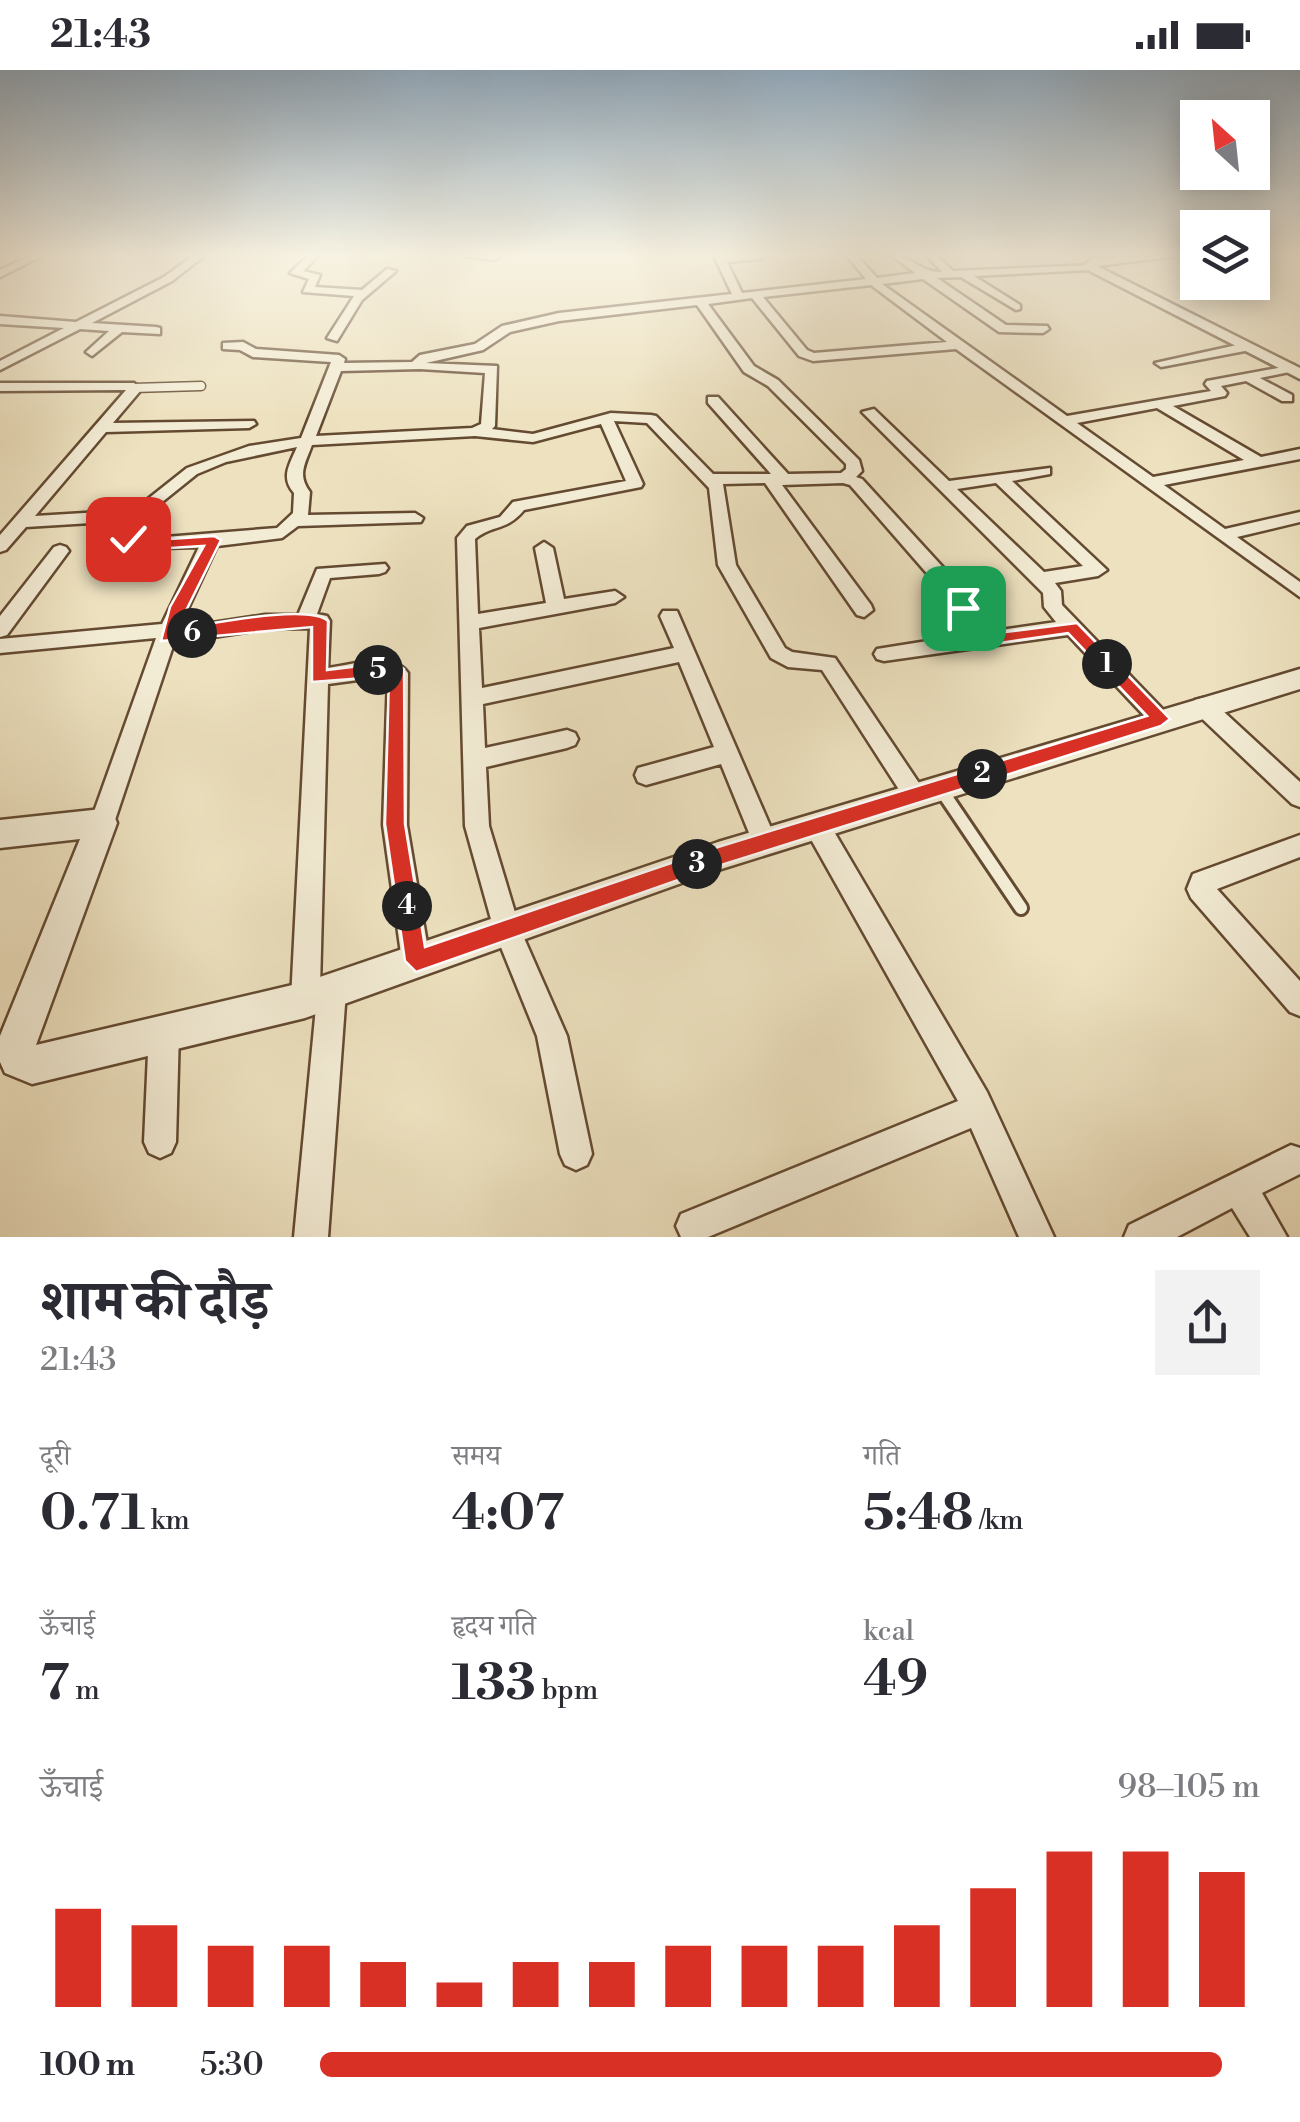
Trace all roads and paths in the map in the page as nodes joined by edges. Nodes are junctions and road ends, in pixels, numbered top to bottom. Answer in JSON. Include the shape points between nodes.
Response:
{"nodes":[{"id":1,"x":102,"y":310,"type":"edge"},
{"id":2,"x":352,"y":310,"type":"edge"},
{"id":3,"x":624,"y":310,"type":"edge"},
{"id":4,"x":706,"y":310,"type":"edge"},
{"id":5,"x":768,"y":310,"type":"edge"},
{"id":6,"x":913,"y":310,"type":"edge"},
{"id":7,"x":974,"y":310,"type":"edge"},
{"id":8,"x":1184,"y":310,"type":"edge"},
{"id":9,"x":85,"y":319,"type":"junction"},
{"id":10,"x":0,"y":320,"type":"edge"},
{"id":11,"x":69,"y":327,"type":"junction"},
{"id":12,"x":1043,"y":328,"type":"dead end"},
{"id":13,"x":118,"y":330,"type":"junction"},
{"id":14,"x":156,"y":331,"type":"dead end"},
{"id":15,"x":333,"y":338,"type":"dead end"},
{"id":16,"x":958,"y":345,"type":"junction"},
{"id":17,"x":227,"y":346,"type":"dead end"},
{"id":18,"x":1246,"y":347,"type":"junction"},
{"id":19,"x":0,"y":349,"type":"edge"},
{"id":20,"x":26,"y":352,"type":"junction"},
{"id":21,"x":92,"y":352,"type":"dead end"},
{"id":22,"x":1161,"y":363,"type":"dead end"},
{"id":23,"x":418,"y":364,"type":"junction"},
{"id":24,"x":0,"y":366,"type":"edge"},
{"id":25,"x":338,"y":367,"type":"junction"},
{"id":26,"x":1294,"y":371,"type":"edge"},
{"id":27,"x":1247,"y":376,"type":"junction"},
{"id":28,"x":202,"y":386,"type":"dead end"},
{"id":29,"x":0,"y":387,"type":"edge"},
{"id":30,"x":134,"y":388,"type":"junction"},
{"id":31,"x":1286,"y":398,"type":"dead end"},
{"id":32,"x":713,"y":400,"type":"dead end"},
{"id":33,"x":1160,"y":404,"type":"junction"},
{"id":34,"x":870,"y":412,"type":"dead end"},
{"id":35,"x":605,"y":418,"type":"junction"},
{"id":36,"x":1070,"y":420,"type":"junction"},
{"id":37,"x":249,"y":424,"type":"dead end"},
{"id":38,"x":101,"y":428,"type":"junction"},
{"id":39,"x":475,"y":432,"type":"junction"},
{"id":40,"x":310,"y":443,"type":"junction"},
{"id":41,"x":1300,"y":454,"type":"edge"},
{"id":42,"x":1260,"y":463,"type":"junction"},
{"id":43,"x":1045,"y":471,"type":"dead end"},
{"id":44,"x":845,"y":478,"type":"junction"},
{"id":45,"x":1000,"y":478,"type":"junction"},
{"id":46,"x":710,"y":479,"type":"junction"},
{"id":47,"x":779,"y":481,"type":"junction"},
{"id":48,"x":1154,"y":482,"type":"junction"},
{"id":49,"x":948,"y":486,"type":"junction"},
{"id":50,"x":133,"y":516,"type":"junction"},
{"id":51,"x":1300,"y":517,"type":"edge"},
{"id":52,"x":415,"y":518,"type":"dead end"},
{"id":53,"x":296,"y":521,"type":"junction"},
{"id":54,"x":20,"y":522,"type":"junction"},
{"id":55,"x":1225,"y":534,"type":"junction"},
{"id":56,"x":214,"y":540,"type":"junction"},
{"id":57,"x":0,"y":546,"type":"edge"},
{"id":58,"x":544,"y":548,"type":"dead end"},
{"id":59,"x":60,"y":551,"type":"dead end"},
{"id":60,"x":379,"y":568,"type":"dead end"},
{"id":61,"x":1040,"y":579,"type":"junction"},
{"id":62,"x":1300,"y":591,"type":"edge"},
{"id":63,"x":615,"y":597,"type":"dead end"},
{"id":64,"x":556,"y":608,"type":"junction"},
{"id":65,"x":864,"y":610,"type":"dead end"},
{"id":66,"x":6,"y":613,"type":"edge"},
{"id":67,"x":670,"y":616,"type":"dead end"},
{"id":68,"x":305,"y":621,"type":"junction"},
{"id":69,"x":468,"y":624,"type":"junction"},
{"id":70,"x":1072,"y":627,"type":"junction"},
{"id":71,"x":0,"y":630,"type":"edge"},
{"id":72,"x":168,"y":633,"type":"junction"},
{"id":73,"x":952,"y":644,"type":"junction"},
{"id":74,"x":0,"y":646,"type":"edge"},
{"id":75,"x":686,"y":653,"type":"junction"},
{"id":76,"x":884,"y":654,"type":"dead end"},
{"id":77,"x":318,"y":678,"type":"junction"},
{"id":78,"x":1300,"y":678,"type":"edge"},
{"id":79,"x":472,"y":698,"type":"junction"},
{"id":80,"x":1204,"y":706,"type":"junction"},
{"id":81,"x":1161,"y":719,"type":"junction"},
{"id":82,"x":568,"y":739,"type":"dead end"},
{"id":83,"x":728,"y":754,"type":"junction"},
{"id":84,"x":474,"y":760,"type":"junction"},
{"id":85,"x":646,"y":775,"type":"dead end"},
{"id":86,"x":927,"y":791,"type":"junction"},
{"id":87,"x":1300,"y":796,"type":"edge"},
{"id":88,"x":102,"y":824,"type":"junction"},
{"id":89,"x":817,"y":826,"type":"junction"},
{"id":90,"x":0,"y":834,"type":"edge"},
{"id":91,"x":765,"y":842,"type":"junction"},
{"id":92,"x":1300,"y":846,"type":"edge"},
{"id":93,"x":1021,"y":908,"type":"dead end"},
{"id":94,"x":506,"y":930,"type":"junction"},
{"id":95,"x":416,"y":961,"type":"junction"},
{"id":96,"x":318,"y":995,"type":"junction"},
{"id":97,"x":1300,"y":1002,"type":"edge"},
{"id":98,"x":164,"y":1032,"type":"junction"},
{"id":99,"x":9,"y":1064,"type":"edge"},
{"id":100,"x":978,"y":1108,"type":"junction"},
{"id":101,"x":160,"y":1142,"type":"dead end"},
{"id":102,"x":576,"y":1154,"type":"dead end"},
{"id":103,"x":1292,"y":1161,"type":"dead end"},
{"id":104,"x":1238,"y":1188,"type":"junction"},
{"id":105,"x":694,"y":1226,"type":"dead end"},
{"id":106,"x":312,"y":1237,"type":"edge"},
{"id":107,"x":1038,"y":1237,"type":"edge"},
{"id":108,"x":1141,"y":1237,"type":"edge"},
{"id":109,"x":1270,"y":1237,"type":"edge"}],
"edges":[{"from":1,"to":9,"type":"street"},
{"from":2,"to":15,"type":"street"},
{"from":3,"to":23,"type":"street","via":[[500,331],[469,350]]},
{"from":4,"to":44,"type":"street","via":[[749,369],[773,382],[854,463]]},
{"from":5,"to":16,"type":"street","via":[[813,357]]},
{"from":6,"to":16,"type":"street"},
{"from":7,"to":12,"type":"street","via":[[1003,329]]},
{"from":8,"to":18,"type":"street"},
{"from":9,"to":11,"type":"street"},
{"from":9,"to":13,"type":"street","via":[[130,321]]},
{"from":10,"to":11,"type":"street"},
{"from":11,"to":13,"type":"street"},
{"from":11,"to":20,"type":"street"},
{"from":13,"to":14,"type":"street"},
{"from":13,"to":21,"type":"street"},
{"from":16,"to":36,"type":"street"},
{"from":17,"to":25,"type":"street","via":[[334,356]]},
{"from":18,"to":22,"type":"street"},
{"from":18,"to":26,"type":"street"},
{"from":19,"to":20,"type":"street"},
{"from":20,"to":24,"type":"street"},
{"from":23,"to":25,"type":"street"},
{"from":23,"to":39,"type":"street","via":[[492,369],[488,426]]},
{"from":25,"to":40,"type":"street"},
{"from":26,"to":27,"type":"street"},
{"from":27,"to":31,"type":"street"},
{"from":27,"to":33,"type":"street","via":[[1212,384],[1220,393]]},
{"from":28,"to":30,"type":"lane"},
{"from":29,"to":30,"type":"street"},
{"from":30,"to":38,"type":"street"},
{"from":32,"to":47,"type":"street"},
{"from":33,"to":36,"type":"street"},
{"from":33,"to":42,"type":"street"},
{"from":34,"to":49,"type":"street"},
{"from":35,"to":39,"type":"street","via":[[534,438]]},
{"from":35,"to":46,"type":"street","via":[[651,419]]},
{"from":35,"to":69,"type":"street","via":[[635,484],[519,506],[506,520],[473,530],[466,538]]},
{"from":36,"to":48,"type":"street"},
{"from":37,"to":38,"type":"street"},
{"from":38,"to":54,"type":"street"},
{"from":39,"to":40,"type":"street"},
{"from":40,"to":50,"type":"street","via":[[194,470]]},
{"from":40,"to":53,"type":"street","via":[[294,478],[302,492]]},
{"from":41,"to":42,"type":"street"},
{"from":42,"to":48,"type":"street"},
{"from":43,"to":45,"type":"street"},
{"from":44,"to":47,"type":"street"},
{"from":44,"to":73,"type":"street","via":[[865,490],[965,604],[936,612]]},
{"from":45,"to":49,"type":"street"},
{"from":45,"to":61,"type":"street","via":[[1098,570]]},
{"from":46,"to":47,"type":"street"},
{"from":46,"to":86,"type":"street","via":[[720,500],[727,565],[778,653],[828,663]]},
{"from":47,"to":65,"type":"street"},
{"from":48,"to":55,"type":"street"},
{"from":49,"to":61,"type":"street"},
{"from":50,"to":54,"type":"street"},
{"from":50,"to":56,"type":"street","via":[[131,544]]},
{"from":51,"to":55,"type":"street"},
{"from":52,"to":53,"type":"street"},
{"from":53,"to":56,"type":"street","via":[[282,533]]},
{"from":54,"to":57,"type":"street"},
{"from":55,"to":62,"type":"street"},
{"from":56,"to":72,"type":"street"},
{"from":58,"to":64,"type":"street"},
{"from":59,"to":66,"type":"street"},
{"from":60,"to":68,"type":"street","via":[[323,573]]},
{"from":61,"to":70,"type":"street","via":[[1052,592],[1052,608]]},
{"from":63,"to":64,"type":"street"},
{"from":64,"to":69,"type":"street"},
{"from":66,"to":71,"type":"street"},
{"from":67,"to":75,"type":"street"},
{"from":68,"to":72,"type":"street"},
{"from":68,"to":77,"type":"street","via":[[320,621]]},
{"from":69,"to":79,"type":"street"},
{"from":70,"to":73,"type":"street"},
{"from":70,"to":81,"type":"street"},
{"from":72,"to":74,"type":"street"},
{"from":72,"to":88,"type":"street"},
{"from":73,"to":76,"type":"street"},
{"from":75,"to":79,"type":"street"},
{"from":75,"to":83,"type":"street"},
{"from":77,"to":95,"type":"street","via":[[392,668],[398,673],[395,824]]},
{"from":77,"to":96,"type":"street"},
{"from":78,"to":80,"type":"street"},
{"from":79,"to":84,"type":"street"},
{"from":80,"to":81,"type":"street"},
{"from":80,"to":87,"type":"street"},
{"from":81,"to":86,"type":"street"},
{"from":82,"to":84,"type":"street"},
{"from":83,"to":85,"type":"street"},
{"from":83,"to":91,"type":"street"},
{"from":84,"to":94,"type":"street","via":[[478,826]]},
{"from":86,"to":89,"type":"street"},
{"from":86,"to":93,"type":"lane"},
{"from":88,"to":90,"type":"street"},
{"from":88,"to":99,"type":"street"},
{"from":89,"to":91,"type":"street"},
{"from":89,"to":100,"type":"street"},
{"from":91,"to":94,"type":"street"},
{"from":92,"to":97,"type":"street","via":[[1200,889]]},
{"from":94,"to":95,"type":"street"},
{"from":94,"to":102,"type":"street","via":[[552,1036]]},
{"from":95,"to":96,"type":"street"},
{"from":96,"to":98,"type":"street"},
{"from":96,"to":106,"type":"street"},
{"from":98,"to":99,"type":"street","via":[[32,1065]]},
{"from":98,"to":101,"type":"street"},
{"from":100,"to":105,"type":"street"},
{"from":100,"to":107,"type":"street"},
{"from":103,"to":104,"type":"street"},
{"from":104,"to":108,"type":"street"},
{"from":104,"to":109,"type":"street"}]}
